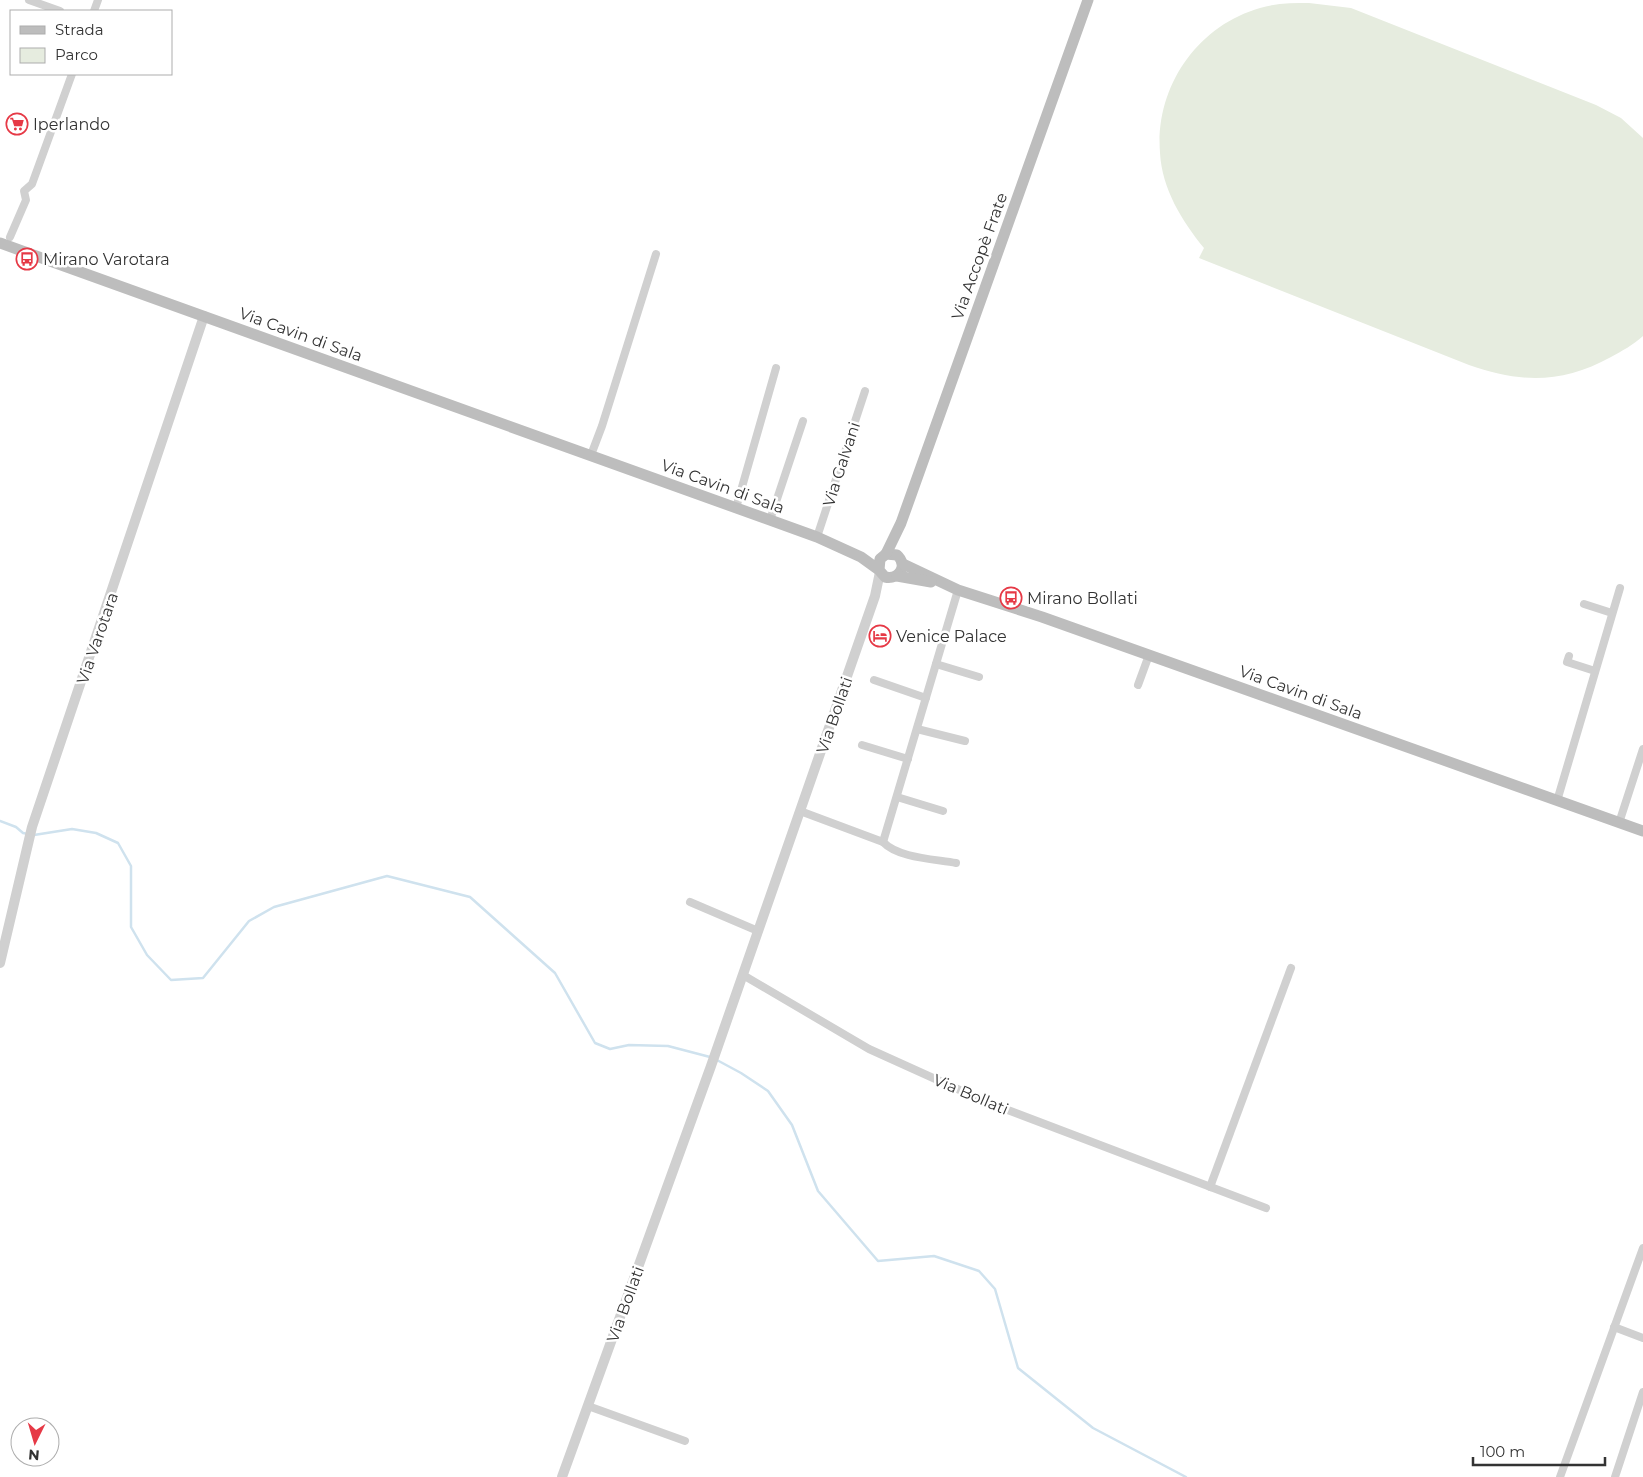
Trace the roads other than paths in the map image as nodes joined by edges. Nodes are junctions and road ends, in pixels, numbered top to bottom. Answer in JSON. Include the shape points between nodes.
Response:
{"nodes":[{"id":1,"x":29,"y":0,"type":"edge"},
{"id":2,"x":1088,"y":0,"type":"edge"},
{"id":3,"x":57,"y":10,"type":"edge"},
{"id":4,"x":72,"y":75,"type":"edge"},
{"id":5,"x":5,"y":240,"type":"edge"},
{"id":6,"x":656,"y":254,"type":"dead end"},
{"id":7,"x":204,"y":316,"type":"junction"},
{"id":8,"x":776,"y":368,"type":"dead end"},
{"id":9,"x":865,"y":391,"type":"dead end"},
{"id":10,"x":803,"y":421,"type":"dead end"},
{"id":11,"x":591,"y":455,"type":"junction"},
{"id":12,"x":736,"y":508,"type":"junction"},
{"id":13,"x":770,"y":520,"type":"junction"},
{"id":14,"x":901,"y":523,"type":"junction"},
{"id":15,"x":817,"y":537,"type":"junction"},
{"id":16,"x":844,"y":549,"type":"junction"},
{"id":17,"x":884,"y":555,"type":"junction"},
{"id":18,"x":901,"y":561,"type":"junction"},
{"id":19,"x":879,"y":571,"type":"junction"},
{"id":20,"x":895,"y":577,"type":"junction"},
{"id":21,"x":953,"y":588,"type":"junction"},
{"id":22,"x":1620,"y":588,"type":"dead end"},
{"id":23,"x":876,"y":596,"type":"junction"},
{"id":24,"x":1584,"y":604,"type":"dead end"},
{"id":25,"x":1612,"y":613,"type":"junction"},
{"id":26,"x":1149,"y":656,"type":"junction"},
{"id":27,"x":1569,"y":656,"type":"dead end"},
{"id":28,"x":936,"y":664,"type":"junction"},
{"id":29,"x":1595,"y":672,"type":"junction"},
{"id":30,"x":980,"y":677,"type":"dead end"},
{"id":31,"x":874,"y":680,"type":"dead end"},
{"id":32,"x":1138,"y":685,"type":"dead end"},
{"id":33,"x":926,"y":698,"type":"junction"},
{"id":34,"x":917,"y":728,"type":"junction"},
{"id":35,"x":965,"y":741,"type":"dead end"},
{"id":36,"x":862,"y":745,"type":"dead end"},
{"id":37,"x":1643,"y":749,"type":"edge"},
{"id":38,"x":908,"y":759,"type":"junction"},
{"id":39,"x":896,"y":797,"type":"junction"},
{"id":40,"x":1557,"y":801,"type":"junction"},
{"id":41,"x":800,"y":811,"type":"junction"},
{"id":42,"x":943,"y":811,"type":"dead end"},
{"id":43,"x":1619,"y":823,"type":"junction"},
{"id":44,"x":1643,"y":831,"type":"edge"},
{"id":45,"x":883,"y":842,"type":"junction"},
{"id":46,"x":956,"y":862,"type":"dead end"},
{"id":47,"x":690,"y":902,"type":"dead end"},
{"id":48,"x":758,"y":931,"type":"junction"},
{"id":49,"x":0,"y":963,"type":"edge"},
{"id":50,"x":1291,"y":968,"type":"dead end"},
{"id":51,"x":743,"y":975,"type":"junction"},
{"id":52,"x":1210,"y":1187,"type":"junction"},
{"id":53,"x":1266,"y":1208,"type":"dead end"},
{"id":54,"x":1643,"y":1248,"type":"edge"},
{"id":55,"x":1614,"y":1327,"type":"junction"},
{"id":56,"x":1643,"y":1338,"type":"edge"},
{"id":57,"x":1643,"y":1392,"type":"edge"},
{"id":58,"x":588,"y":1406,"type":"junction"},
{"id":59,"x":685,"y":1441,"type":"dead end"},
{"id":60,"x":562,"y":1477,"type":"edge"},
{"id":61,"x":1560,"y":1477,"type":"edge"},
{"id":62,"x":1615,"y":1477,"type":"edge"}],
"edges":[{"from":1,"to":3,"type":"street"},
{"from":2,"to":14,"type":"main road","name":"Via Accopè Frate"},
{"from":4,"to":5,"type":"street","via":[[32,184],[24,191],[26,200]]},
{"from":5,"to":7,"type":"main road","name":"Via Cavin di Sala"},
{"from":6,"to":11,"type":"street"},
{"from":7,"to":11,"type":"main road","name":"Via Cavin di Sala"},
{"from":7,"to":49,"type":"street","name":"Via Varotara","via":[[32,827]]},
{"from":8,"to":12,"type":"street"},
{"from":9,"to":15,"type":"street","name":"Via Galvani"},
{"from":10,"to":13,"type":"street"},
{"from":11,"to":12,"type":"main road","name":"Via Cavin di Sala"},
{"from":12,"to":13,"type":"main road","name":"Via Cavin di Sala"},
{"from":13,"to":15,"type":"main road","name":"Via Cavin di Sala"},
{"from":14,"to":17,"type":"main road","name":"Via Accopè Frate"},
{"from":14,"to":18,"type":"main road","name":"Via Accopè Frate"},
{"from":15,"to":16,"type":"main road","name":"Via Cavin di Sala"},
{"from":16,"to":17,"type":"main road","name":"Via Cavin di Sala"},
{"from":16,"to":19,"type":"main road","name":"Via Cavin di Sala"},
{"from":17,"to":18,"type":"main road","via":[[893,554]]},
{"from":17,"to":19,"type":"main road","via":[[878,563]]},
{"from":18,"to":20,"type":"main road","via":[[900,573]]},
{"from":18,"to":21,"type":"main road","name":"Via Cavin di Sala"},
{"from":19,"to":20,"type":"main road","via":[[885,577]]},
{"from":19,"to":23,"type":"street","name":"Via Bollati"},
{"from":20,"to":21,"type":"main road","name":"Via Cavin di Sala"},
{"from":20,"to":23,"type":"street","name":"Via Bollati"},
{"from":21,"to":26,"type":"main road","name":"Via Cavin di Sala"},
{"from":21,"to":28,"type":"street"},
{"from":22,"to":25,"type":"street"},
{"from":23,"to":41,"type":"street","name":"Via Bollati"},
{"from":24,"to":25,"type":"street"},
{"from":25,"to":29,"type":"street"},
{"from":26,"to":32,"type":"street"},
{"from":26,"to":40,"type":"main road","name":"Via Cavin di Sala"},
{"from":27,"to":29,"type":"street","via":[[1567,662]]},
{"from":28,"to":30,"type":"street"},
{"from":28,"to":33,"type":"street"},
{"from":29,"to":40,"type":"street"},
{"from":31,"to":33,"type":"street"},
{"from":33,"to":34,"type":"street"},
{"from":34,"to":35,"type":"street"},
{"from":34,"to":38,"type":"street"},
{"from":36,"to":38,"type":"street"},
{"from":37,"to":43,"type":"street"},
{"from":38,"to":39,"type":"street"},
{"from":39,"to":42,"type":"street"},
{"from":39,"to":45,"type":"street"},
{"from":40,"to":43,"type":"main road","name":"Via Cavin di Sala"},
{"from":41,"to":45,"type":"street"},
{"from":41,"to":48,"type":"street","name":"Via Bollati"},
{"from":43,"to":44,"type":"main road","name":"Via Cavin di Sala"},
{"from":45,"to":46,"type":"street","via":[[890,850]]},
{"from":47,"to":48,"type":"street"},
{"from":48,"to":51,"type":"street","name":"Via Bollati"},
{"from":50,"to":52,"type":"street"},
{"from":51,"to":52,"type":"street","name":"Via Bollati","via":[[869,1049],[984,1101]]},
{"from":51,"to":58,"type":"street","name":"Via Bollati"},
{"from":52,"to":53,"type":"street","name":"Via Bollati"},
{"from":54,"to":55,"type":"street"},
{"from":55,"to":56,"type":"street"},
{"from":55,"to":61,"type":"street"},
{"from":57,"to":62,"type":"street"},
{"from":58,"to":59,"type":"street"},
{"from":58,"to":60,"type":"street","name":"Via Bollati"}]}
